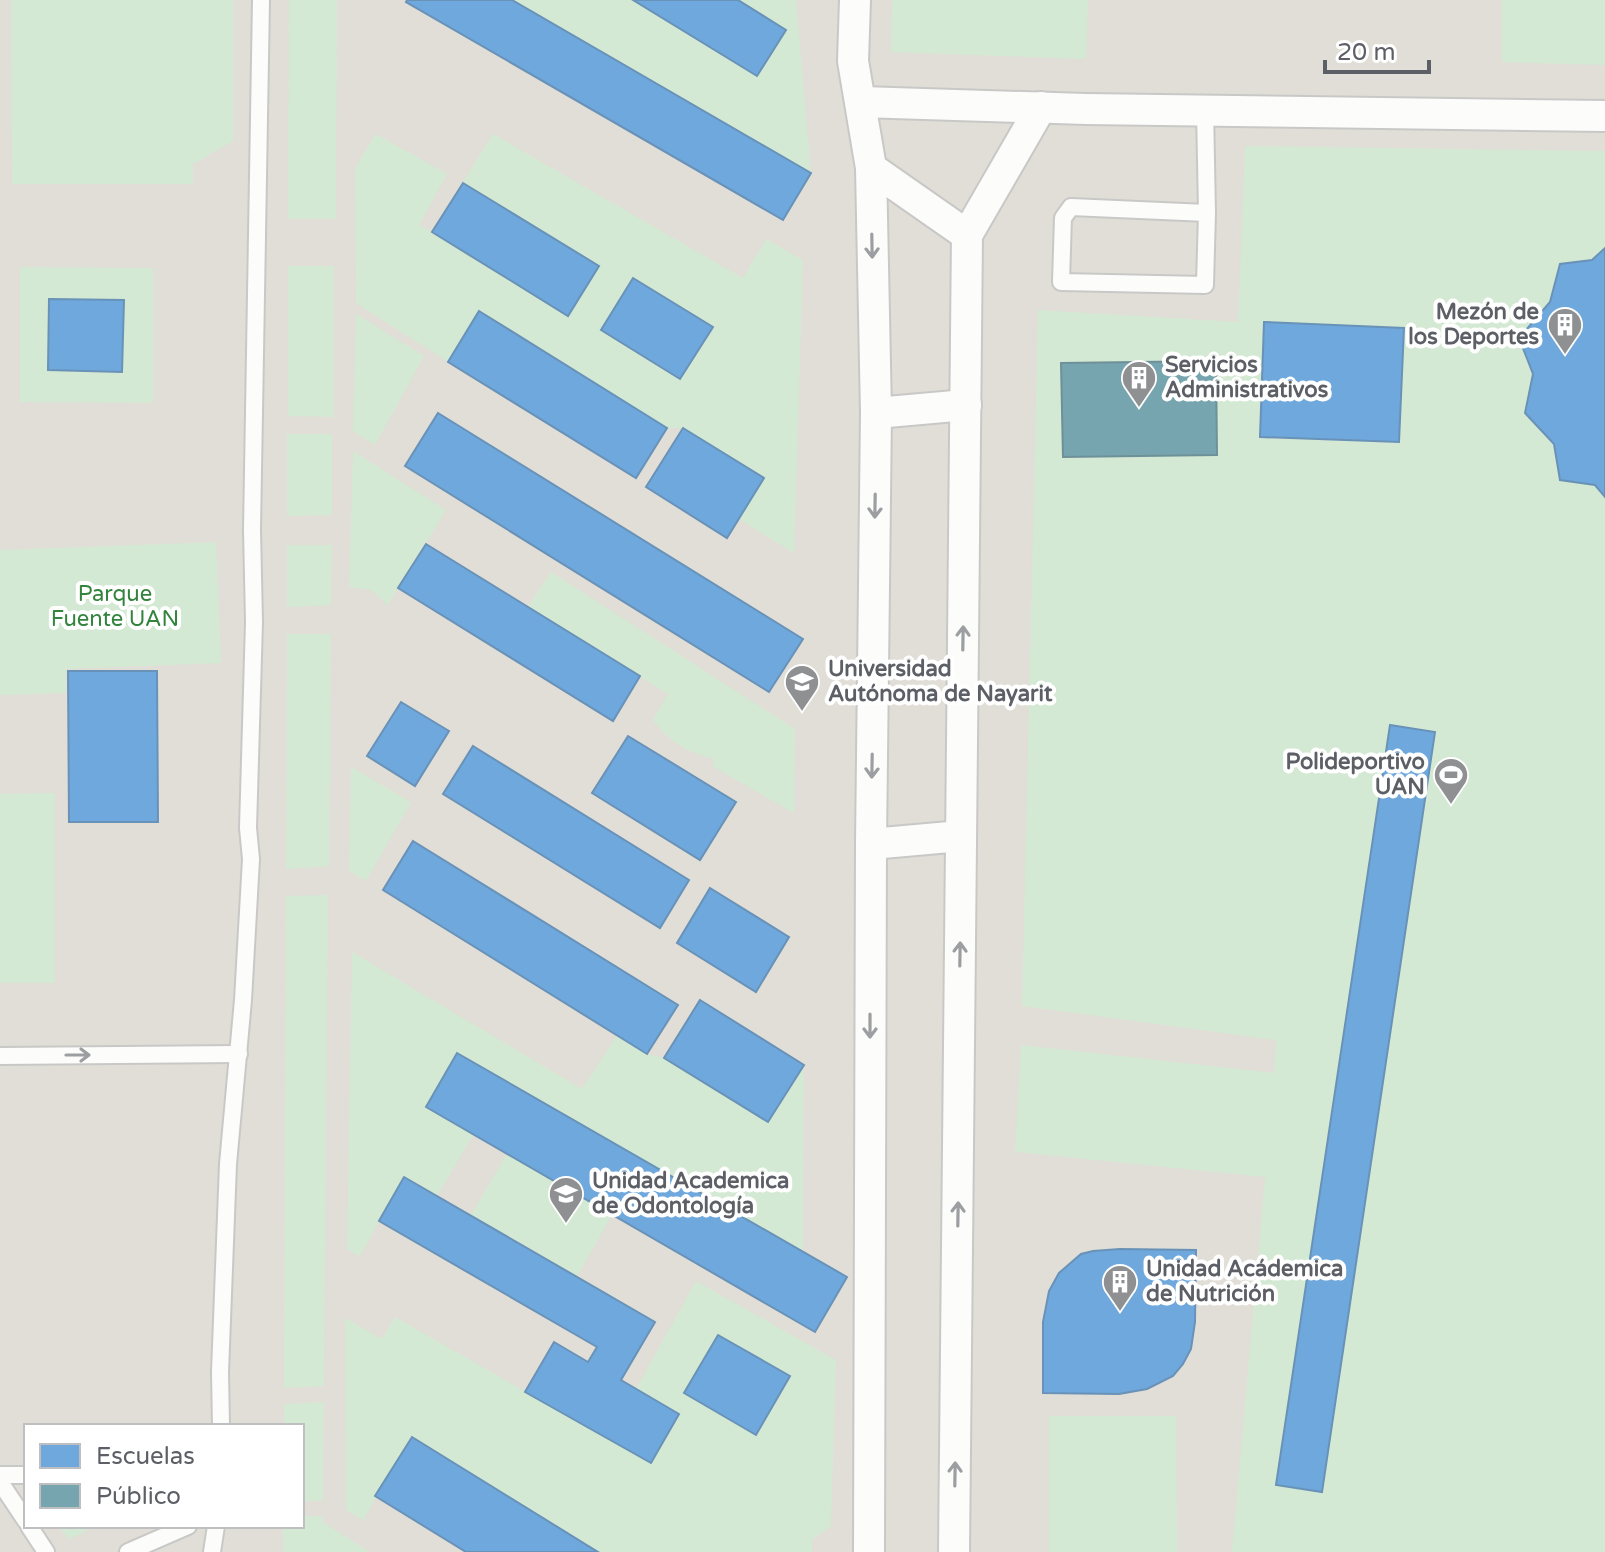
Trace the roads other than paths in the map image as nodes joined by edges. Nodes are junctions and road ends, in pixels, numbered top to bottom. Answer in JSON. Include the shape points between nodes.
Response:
{"nodes":[{"id":1,"x":261,"y":0,"type":"edge"},
{"id":2,"x":855,"y":0,"type":"edge"},
{"id":3,"x":861,"y":102,"type":"junction"},
{"id":4,"x":1041,"y":107,"type":"junction"},
{"id":5,"x":1205,"y":109,"type":"junction"},
{"id":6,"x":1605,"y":116,"type":"edge"},
{"id":7,"x":871,"y":168,"type":"junction"},
{"id":8,"x":1207,"y":213,"type":"junction"},
{"id":9,"x":967,"y":235,"type":"junction"},
{"id":10,"x":966,"y":405,"type":"junction"},
{"id":11,"x":876,"y":413,"type":"junction"},
{"id":12,"x":961,"y":836,"type":"junction"},
{"id":13,"x":871,"y":844,"type":"junction"},
{"id":14,"x":239,"y":1054,"type":"junction"},
{"id":15,"x":0,"y":1056,"type":"edge"},
{"id":16,"x":221,"y":1424,"type":"edge"},
{"id":17,"x":0,"y":1475,"type":"edge"},
{"id":18,"x":24,"y":1475,"type":"edge"},
{"id":19,"x":0,"y":1482,"type":"edge"},
{"id":20,"x":24,"y":1518,"type":"edge"},
{"id":21,"x":30,"y":1528,"type":"edge"},
{"id":22,"x":183,"y":1528,"type":"edge"},
{"id":23,"x":216,"y":1528,"type":"edge"},
{"id":24,"x":46,"y":1552,"type":"edge"},
{"id":25,"x":128,"y":1552,"type":"edge"},
{"id":26,"x":212,"y":1552,"type":"edge"},
{"id":27,"x":869,"y":1552,"type":"edge"},
{"id":28,"x":954,"y":1552,"type":"edge"}],
"edges":[{"from":1,"to":14,"type":"lane","via":[[251,859]]},
{"from":2,"to":3,"type":"street","via":[[853,61]]},
{"from":3,"to":4,"type":"street"},
{"from":3,"to":7,"type":"street"},
{"from":4,"to":5,"type":"street"},
{"from":4,"to":9,"type":"street"},
{"from":5,"to":6,"type":"street"},
{"from":5,"to":8,"type":"lane"},
{"from":7,"to":9,"type":"street"},
{"from":7,"to":11,"type":"street","one_way":true},
{"from":8,"to":8,"type":"lane","via":[[1205,285],[1061,282],[1063,218],[1071,207]]},
{"from":9,"to":10,"type":"street"},
{"from":10,"to":11,"type":"street"},
{"from":12,"to":10,"type":"street","one_way":true},
{"from":11,"to":13,"type":"street","one_way":true},
{"from":12,"to":13,"type":"street"},
{"from":28,"to":12,"type":"street","one_way":true},
{"from":13,"to":27,"type":"street","one_way":true},
{"from":15,"to":14,"type":"lane","one_way":true},
{"from":14,"to":16,"type":"lane","via":[[228,1164]]},
{"from":17,"to":18,"type":"lane"},
{"from":19,"to":20,"type":"lane"},
{"from":21,"to":24,"type":"lane"},
{"from":22,"to":25,"type":"lane"},
{"from":23,"to":26,"type":"lane"}]}
